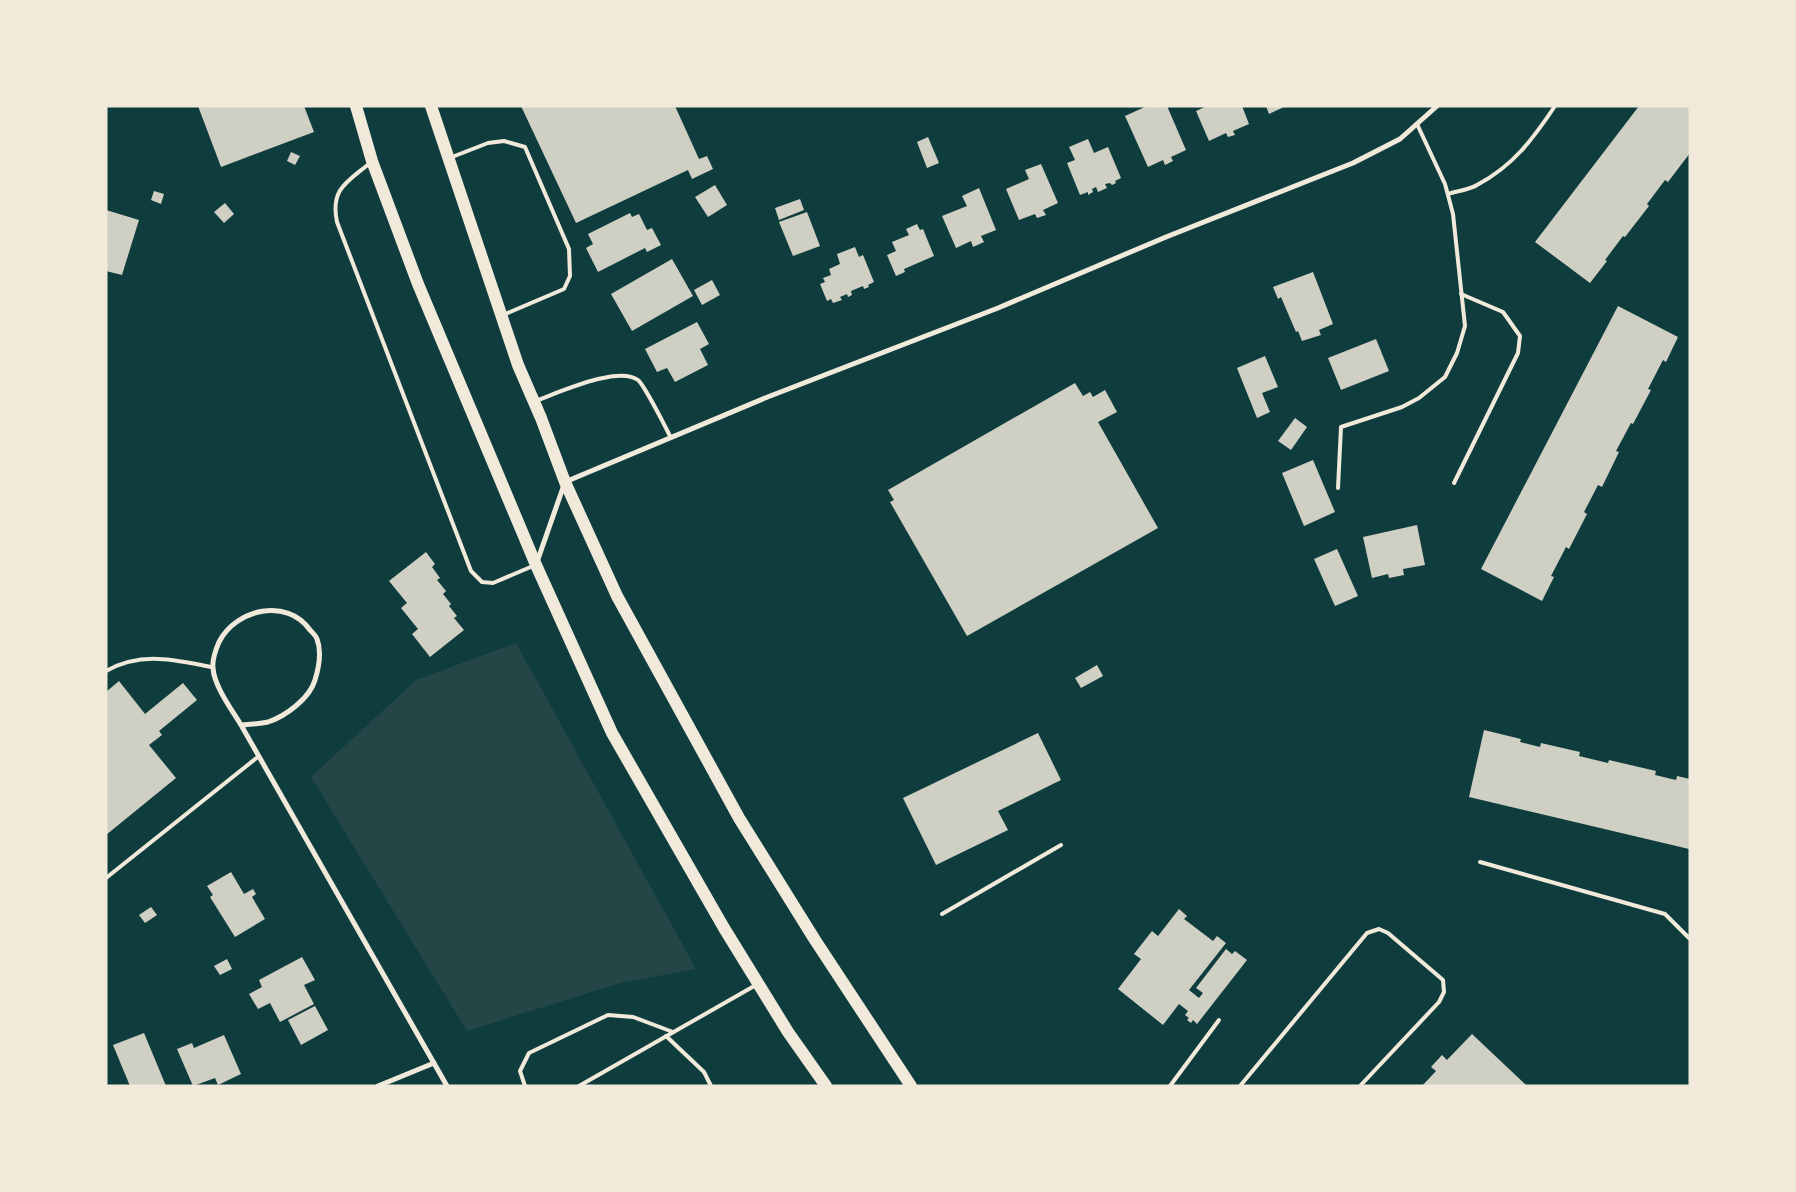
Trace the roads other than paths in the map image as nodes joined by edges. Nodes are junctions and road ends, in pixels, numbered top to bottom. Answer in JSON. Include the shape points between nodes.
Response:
{"nodes":[{"id":1,"x":356,"y":106,"type":"edge"},
{"id":2,"x":431,"y":106,"type":"edge"},
{"id":3,"x":1437,"y":106,"type":"edge"},
{"id":4,"x":1555,"y":106,"type":"edge"},
{"id":5,"x":1417,"y":124,"type":"junction"},
{"id":6,"x":448,"y":158,"type":"junction"},
{"id":7,"x":372,"y":161,"type":"junction"},
{"id":8,"x":1448,"y":194,"type":"junction"},
{"id":9,"x":1461,"y":294,"type":"junction"},
{"id":10,"x":501,"y":316,"type":"junction"},
{"id":11,"x":534,"y":402,"type":"junction"},
{"id":12,"x":671,"y":438,"type":"junction"},
{"id":13,"x":565,"y":482,"type":"junction"},
{"id":14,"x":1454,"y":484,"type":"dead end"},
{"id":15,"x":1338,"y":488,"type":"dead end"},
{"id":16,"x":536,"y":565,"type":"junction"},
{"id":17,"x":212,"y":667,"type":"junction"},
{"id":18,"x":106,"y":671,"type":"edge"},
{"id":19,"x":242,"y":725,"type":"junction"},
{"id":20,"x":259,"y":756,"type":"junction"},
{"id":21,"x":1061,"y":844,"type":"dead end"},
{"id":22,"x":1480,"y":862,"type":"dead end"},
{"id":23,"x":106,"y":878,"type":"edge"},
{"id":24,"x":942,"y":914,"type":"dead end"},
{"id":25,"x":1690,"y":939,"type":"edge"},
{"id":26,"x":758,"y":984,"type":"junction"},
{"id":27,"x":1219,"y":1020,"type":"dead end"},
{"id":28,"x":673,"y":1032,"type":"junction"},
{"id":29,"x":666,"y":1036,"type":"junction"},
{"id":30,"x":434,"y":1063,"type":"junction"},
{"id":31,"x":378,"y":1086,"type":"edge"},
{"id":32,"x":447,"y":1086,"type":"edge"},
{"id":33,"x":525,"y":1086,"type":"edge"},
{"id":34,"x":579,"y":1086,"type":"edge"},
{"id":35,"x":711,"y":1086,"type":"edge"},
{"id":36,"x":826,"y":1086,"type":"edge"},
{"id":37,"x":911,"y":1086,"type":"edge"},
{"id":38,"x":1170,"y":1086,"type":"edge"},
{"id":39,"x":1240,"y":1086,"type":"edge"},
{"id":40,"x":1360,"y":1086,"type":"edge"}],
"edges":[{"from":1,"to":7,"type":"main road"},
{"from":2,"to":6,"type":"main road"},
{"from":3,"to":5,"type":"street"},
{"from":4,"to":8,"type":"lane","via":[[1514,160],[1476,186]]},
{"from":5,"to":8,"type":"lane"},
{"from":5,"to":12,"type":"street","via":[[1400,140],[1352,163]]},
{"from":6,"to":10,"type":"main road"},
{"from":6,"to":10,"type":"lane","via":[[488,143],[504,141],[524,147],[569,249],[570,276],[564,290]]},
{"from":7,"to":16,"type":"main road","via":[[418,284]]},
{"from":7,"to":16,"type":"lane","via":[[339,191],[334,207],[337,222],[471,571],[482,582],[493,583]]},
{"from":8,"to":9,"type":"lane"},
{"from":9,"to":14,"type":"lane","via":[[1503,312],[1520,336],[1518,353]]},
{"from":9,"to":15,"type":"lane","via":[[1464,326],[1457,353],[1445,377],[1419,398],[1341,427]]},
{"from":10,"to":11,"type":"main road"},
{"from":11,"to":12,"type":"lane","via":[[609,375],[624,375],[639,380]]},
{"from":11,"to":13,"type":"main road"},
{"from":12,"to":13,"type":"street"},
{"from":13,"to":16,"type":"street"},
{"from":13,"to":37,"type":"main road","via":[[617,596],[739,818]]},
{"from":16,"to":26,"type":"main road","via":[[612,733]]},
{"from":17,"to":18,"type":"lane","via":[[166,659],[142,659],[121,663]]},
{"from":17,"to":19,"type":"street","via":[[221,693]]},
{"from":17,"to":19,"type":"street","via":[[224,632],[241,617],[263,611],[288,611],[305,622],[317,639],[320,664],[313,688],[292,709],[269,722]]},
{"from":19,"to":20,"type":"street"},
{"from":20,"to":23,"type":"lane"},
{"from":20,"to":30,"type":"street"},
{"from":21,"to":24,"type":"lane"},
{"from":22,"to":25,"type":"lane","via":[[1665,914]]},
{"from":26,"to":28,"type":"lane"},
{"from":26,"to":36,"type":"main road"},
{"from":27,"to":38,"type":"lane"},
{"from":28,"to":29,"type":"lane"},
{"from":28,"to":33,"type":"lane","via":[[633,1017],[608,1015],[529,1054],[520,1072]]},
{"from":29,"to":34,"type":"lane"},
{"from":29,"to":35,"type":"lane","via":[[704,1072]]},
{"from":30,"to":31,"type":"street"},
{"from":30,"to":32,"type":"street"},
{"from":39,"to":40,"type":"lane","via":[[1367,933],[1379,929],[1443,980],[1444,992]]}]}
